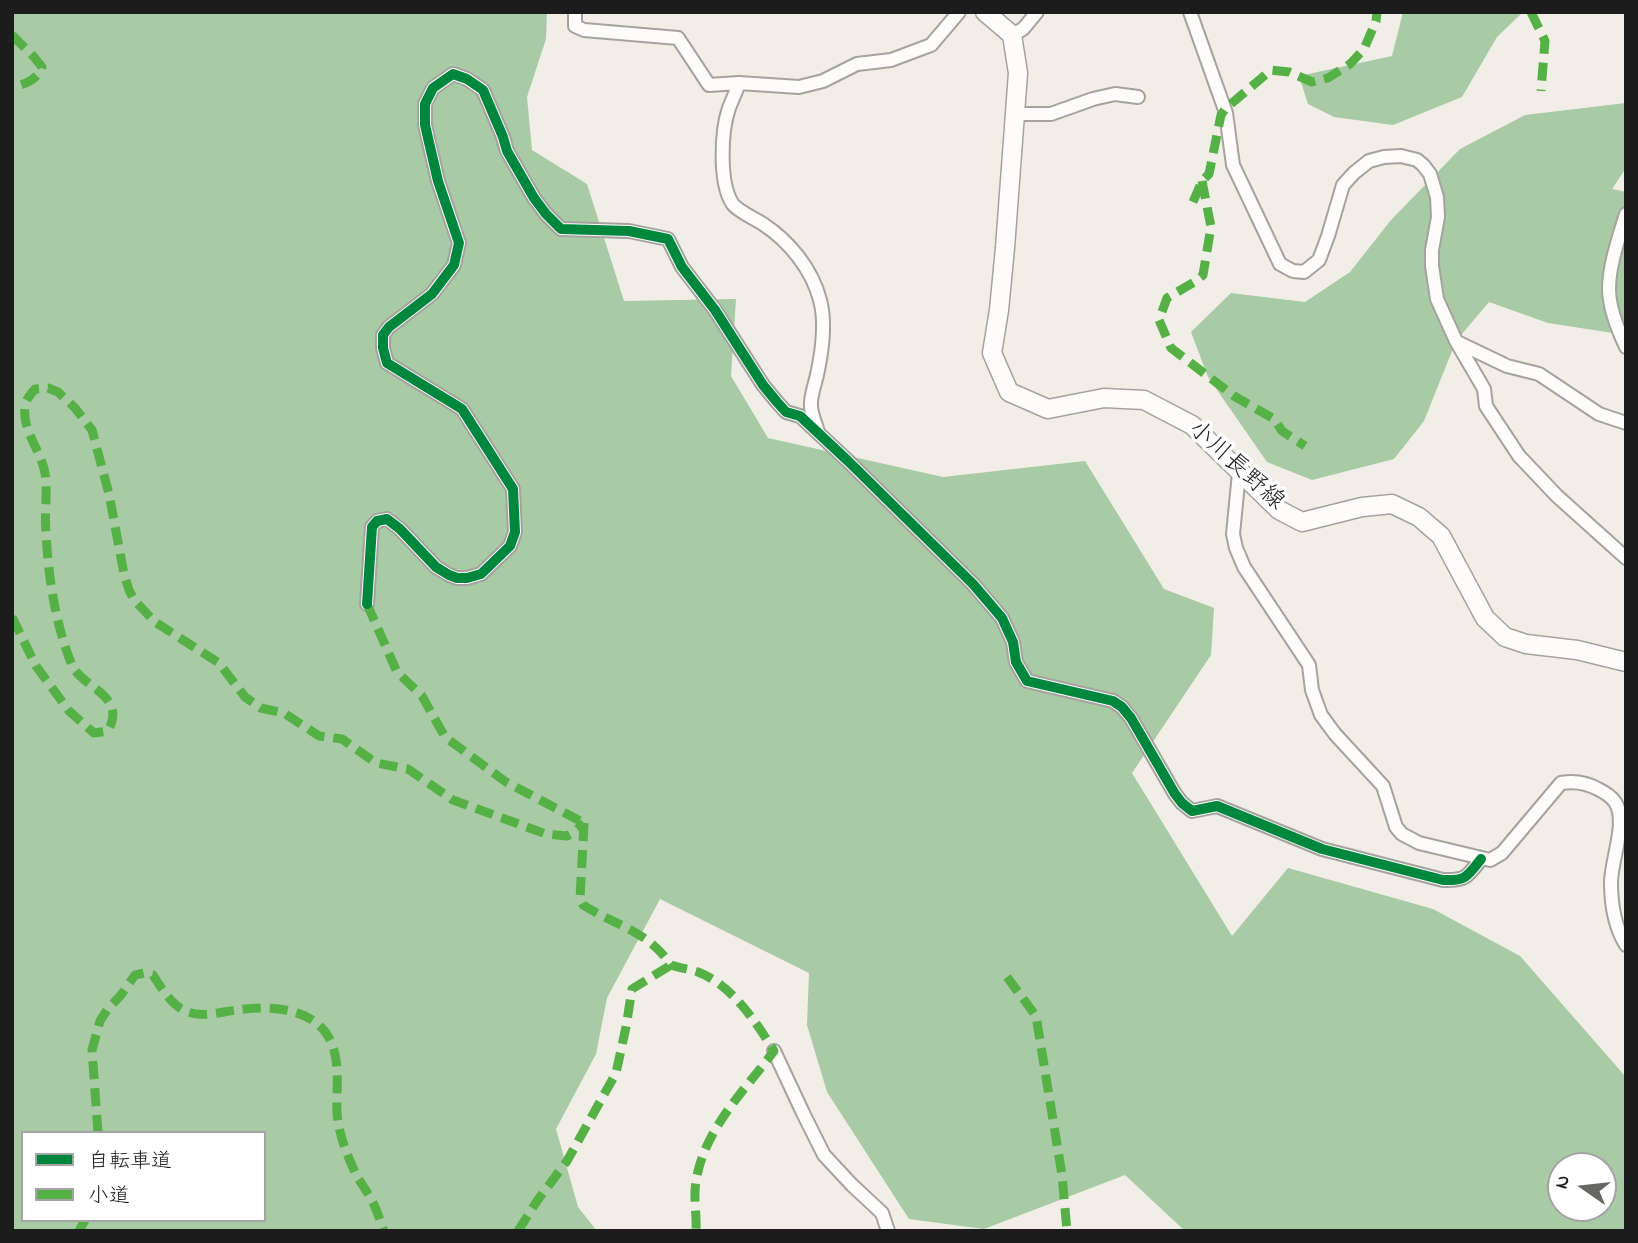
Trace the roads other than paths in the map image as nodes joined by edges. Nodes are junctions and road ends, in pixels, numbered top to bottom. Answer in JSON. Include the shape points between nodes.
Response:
{"nodes":[{"id":1,"x":575,"y":12,"type":"edge"},
{"id":2,"x":959,"y":12,"type":"edge"},
{"id":3,"x":985,"y":12,"type":"edge"},
{"id":4,"x":1037,"y":12,"type":"edge"},
{"id":5,"x":1190,"y":12,"type":"edge"},
{"id":6,"x":1012,"y":35,"type":"junction"},
{"id":7,"x":739,"y":83,"type":"junction"},
{"id":8,"x":1138,"y":97,"type":"dead end"},
{"id":9,"x":1015,"y":114,"type":"junction"},
{"id":10,"x":1626,"y":214,"type":"edge"},
{"id":11,"x":1456,"y":341,"type":"junction"},
{"id":12,"x":1626,"y":347,"type":"edge"},
{"id":13,"x":1626,"y":423,"type":"edge"},
{"id":14,"x":818,"y":432,"type":"junction"},
{"id":15,"x":1239,"y":473,"type":"junction"},
{"id":16,"x":1626,"y":558,"type":"edge"},
{"id":17,"x":367,"y":604,"type":"dead end"},
{"id":18,"x":1626,"y":662,"type":"edge"},
{"id":19,"x":1481,"y":859,"type":"junction"},
{"id":20,"x":1626,"y":945,"type":"edge"},
{"id":21,"x":774,"y":1051,"type":"dead end"},
{"id":22,"x":888,"y":1231,"type":"edge"}],
"edges":[{"from":1,"to":7,"type":"street","via":[[575,26],[584,30],[678,38],[709,85]]},
{"from":2,"to":7,"type":"street","via":[[932,45],[891,61],[857,64],[799,87]]},
{"from":3,"to":6,"type":"main road"},
{"from":4,"to":6,"type":"street"},
{"from":5,"to":11,"type":"street","via":[[1226,113],[1233,165],[1280,264],[1304,272],[1319,260],[1343,185],[1369,161],[1401,156],[1417,160],[1430,174],[1437,197],[1434,280],[1437,299]]},
{"from":6,"to":9,"type":"main road","name":"小川長野線","via":[[1018,73]]},
{"from":7,"to":14,"type":"street","via":[[722,142],[725,183],[732,205],[785,242],[815,284],[821,302],[822,340],[810,406]]},
{"from":8,"to":9,"type":"street","via":[[1115,94],[1051,114]]},
{"from":9,"to":15,"type":"main road","name":"小川長野線","via":[[992,353],[1009,392],[1048,409],[1104,398],[1144,400],[1192,425]]},
{"from":10,"to":12,"type":"street","via":[[1609,289]]},
{"from":11,"to":13,"type":"street","via":[[1507,366],[1539,374],[1599,414]]},
{"from":11,"to":16,"type":"street","via":[[1483,389],[1486,406],[1519,456]]},
{"from":14,"to":17,"type":"street","via":[[800,416],[786,412],[763,385],[682,267],[668,239],[629,231],[561,229],[534,198],[507,151],[483,90],[453,74],[433,88],[425,104],[425,125],[458,243],[454,265],[432,294],[388,327],[383,348],[387,363],[462,409],[513,489],[515,532],[510,547],[481,574],[457,578],[436,566],[387,519],[377,522],[372,527]]},
{"from":14,"to":19,"type":"street","via":[[1002,618],[1027,681],[1122,707],[1175,794],[1192,811],[1217,806],[1322,849],[1443,880],[1459,881]]},
{"from":15,"to":18,"type":"main road","name":"小川長野線","via":[[1279,510],[1302,522],[1392,504],[1419,517],[1441,536],[1485,618],[1505,637],[1526,645],[1577,650]]},
{"from":15,"to":19,"type":"street","via":[[1233,534],[1236,548],[1309,665],[1321,715],[1383,786],[1402,834]]},
{"from":19,"to":20,"type":"street","via":[[1502,853],[1561,783],[1571,781],[1606,794],[1618,808],[1620,823],[1611,881],[1613,915]]},
{"from":21,"to":22,"type":"street","via":[[824,1155],[882,1213]]}]}
